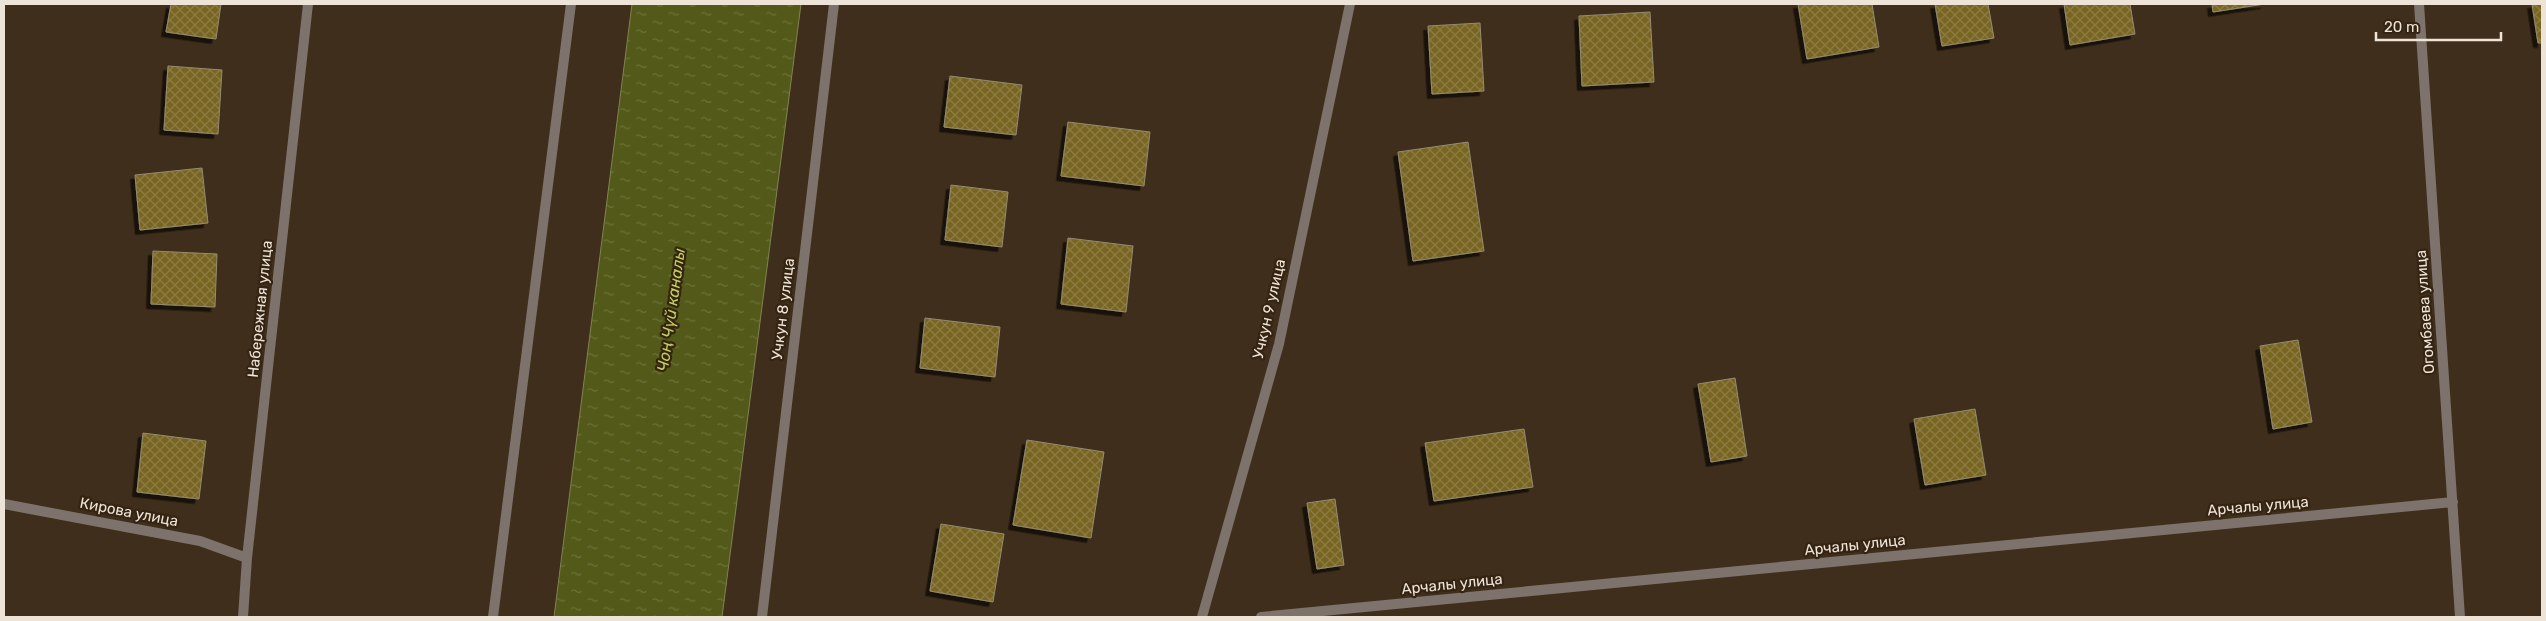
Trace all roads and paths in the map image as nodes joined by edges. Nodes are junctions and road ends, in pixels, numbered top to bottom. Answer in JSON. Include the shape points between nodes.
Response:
{"nodes":[{"id":1,"x":308,"y":4,"type":"edge"},
{"id":2,"x":571,"y":4,"type":"edge"},
{"id":3,"x":834,"y":4,"type":"edge"},
{"id":4,"x":1350,"y":4,"type":"edge"},
{"id":5,"x":2419,"y":4,"type":"edge"},
{"id":6,"x":2453,"y":502,"type":"junction"},
{"id":7,"x":4,"y":504,"type":"edge"},
{"id":8,"x":247,"y":558,"type":"junction"},
{"id":9,"x":243,"y":617,"type":"edge"},
{"id":10,"x":493,"y":617,"type":"edge"},
{"id":11,"x":762,"y":617,"type":"edge"},
{"id":12,"x":1202,"y":617,"type":"edge"},
{"id":13,"x":1261,"y":617,"type":"edge"},
{"id":14,"x":2460,"y":617,"type":"edge"}],
"edges":[{"from":1,"to":8,"type":"street","name":"Набережная улица"},
{"from":2,"to":10,"type":"street"},
{"from":3,"to":11,"type":"street","name":"Учкун 8 улица"},
{"from":4,"to":12,"type":"street","name":"Учкун 9 улица","via":[[1278,344]]},
{"from":5,"to":6,"type":"street","name":"Огомбаева улица"},
{"from":6,"to":13,"type":"street","name":"Арчалы улица"},
{"from":6,"to":14,"type":"street","name":"Огомбаева улица"},
{"from":7,"to":8,"type":"street","name":"Кирова улица","via":[[200,541]]},
{"from":8,"to":9,"type":"street","name":"Набережная улица"}]}
